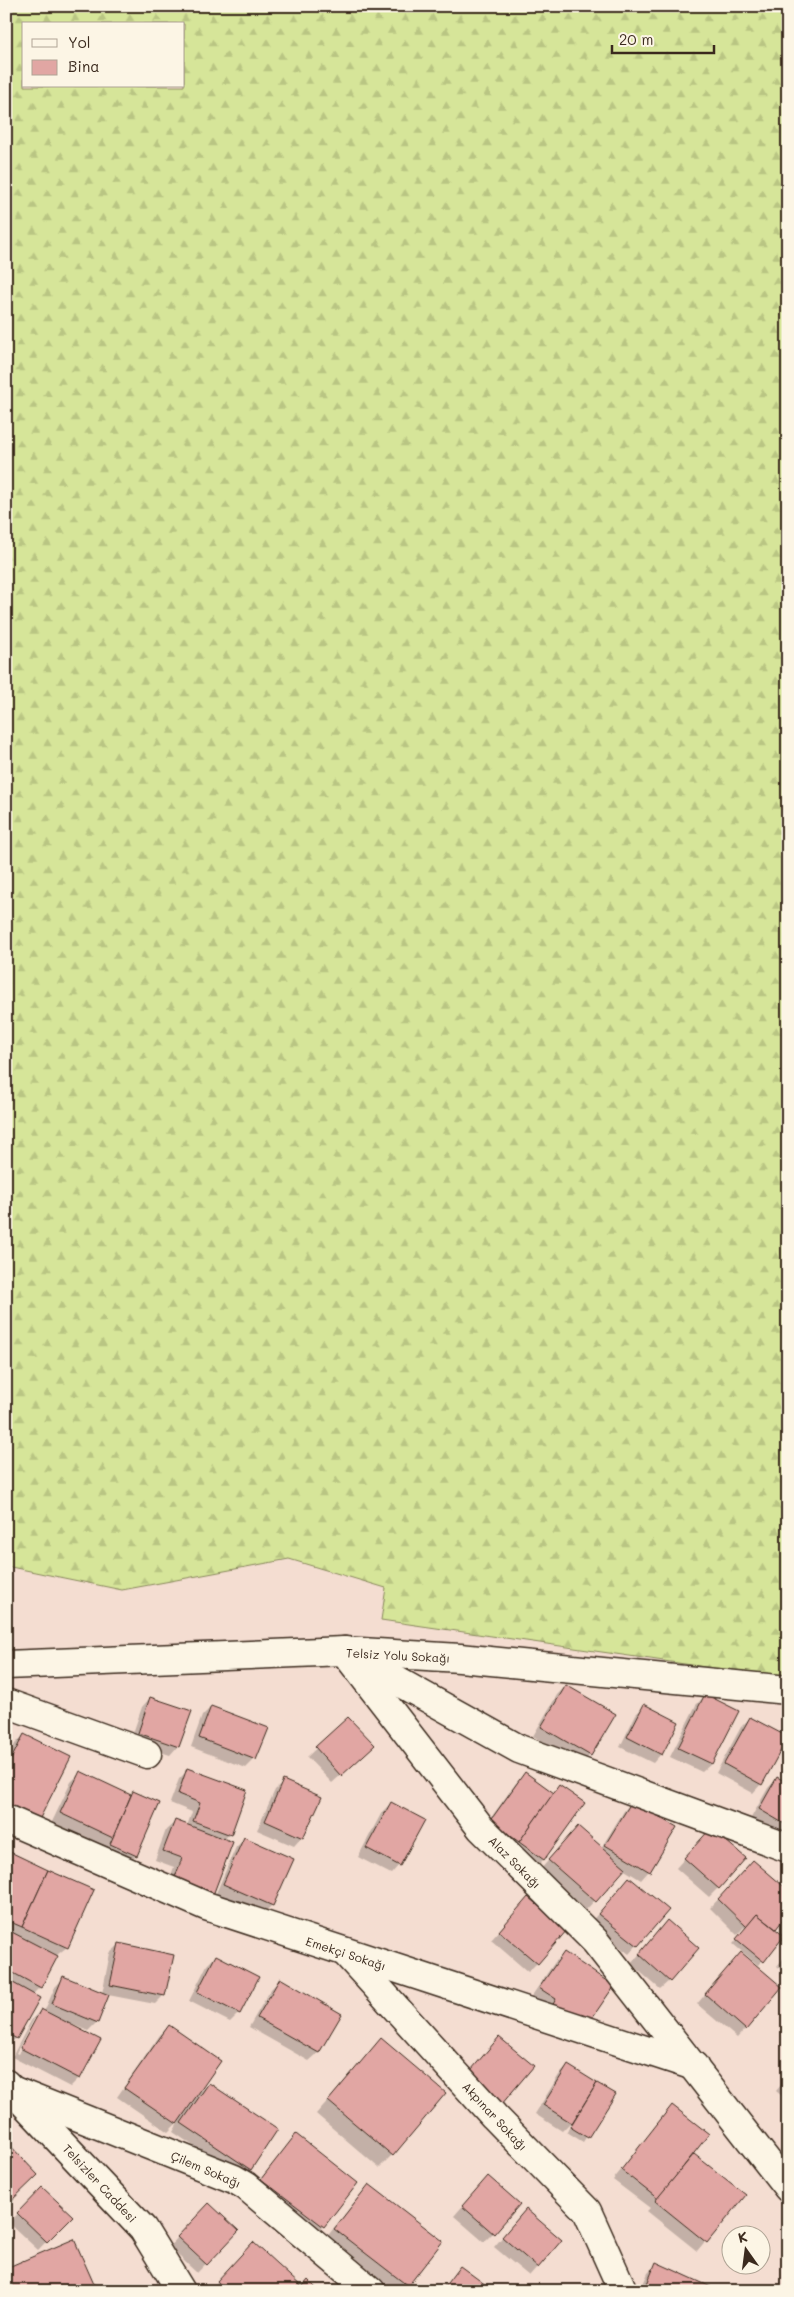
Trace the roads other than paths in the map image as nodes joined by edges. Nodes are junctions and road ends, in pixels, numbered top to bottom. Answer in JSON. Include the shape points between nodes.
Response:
{"nodes":[{"id":1,"x":344,"y":1651,"type":"junction"},
{"id":2,"x":6,"y":1665,"type":"edge"},
{"id":3,"x":788,"y":1690,"type":"edge"},
{"id":4,"x":6,"y":1703,"type":"edge"},
{"id":5,"x":147,"y":1754,"type":"dead end"},
{"id":6,"x":6,"y":1819,"type":"edge"},
{"id":7,"x":788,"y":1848,"type":"edge"},
{"id":8,"x":346,"y":1953,"type":"junction"},
{"id":9,"x":694,"y":2066,"type":"junction"},
{"id":10,"x":10,"y":2087,"type":"edge"},
{"id":11,"x":788,"y":2188,"type":"edge"},
{"id":12,"x":181,"y":2291,"type":"edge"},
{"id":13,"x":371,"y":2291,"type":"edge"},
{"id":14,"x":623,"y":2291,"type":"edge"}],
"edges":[{"from":1,"to":2,"type":"street","name":"Telsiz Yolu Sokağı"},
{"from":1,"to":3,"type":"street","name":"Telsiz Yolu Sokağı","via":[[460,1658]]},
{"from":1,"to":7,"type":"street","via":[[519,1749]]},
{"from":1,"to":9,"type":"street","name":"Alaz Sokağı","via":[[481,1828],[596,1941]]},
{"from":4,"to":5,"type":"street"},
{"from":6,"to":8,"type":"street","name":"Emekçi Sokağı","via":[[206,1906]]},
{"from":8,"to":9,"type":"street","name":"Emekçi Sokağı"},
{"from":8,"to":14,"type":"street","name":"Akpınar Sokağı","via":[[494,2116],[587,2211]]},
{"from":9,"to":11,"type":"street","name":"Alaz Sokağı"},
{"from":10,"to":12,"type":"street","name":"Telsizler Caddesi","via":[[143,2229]]},
{"from":10,"to":13,"type":"street","name":"Çilem Sokağı","via":[[234,2179]]}]}
